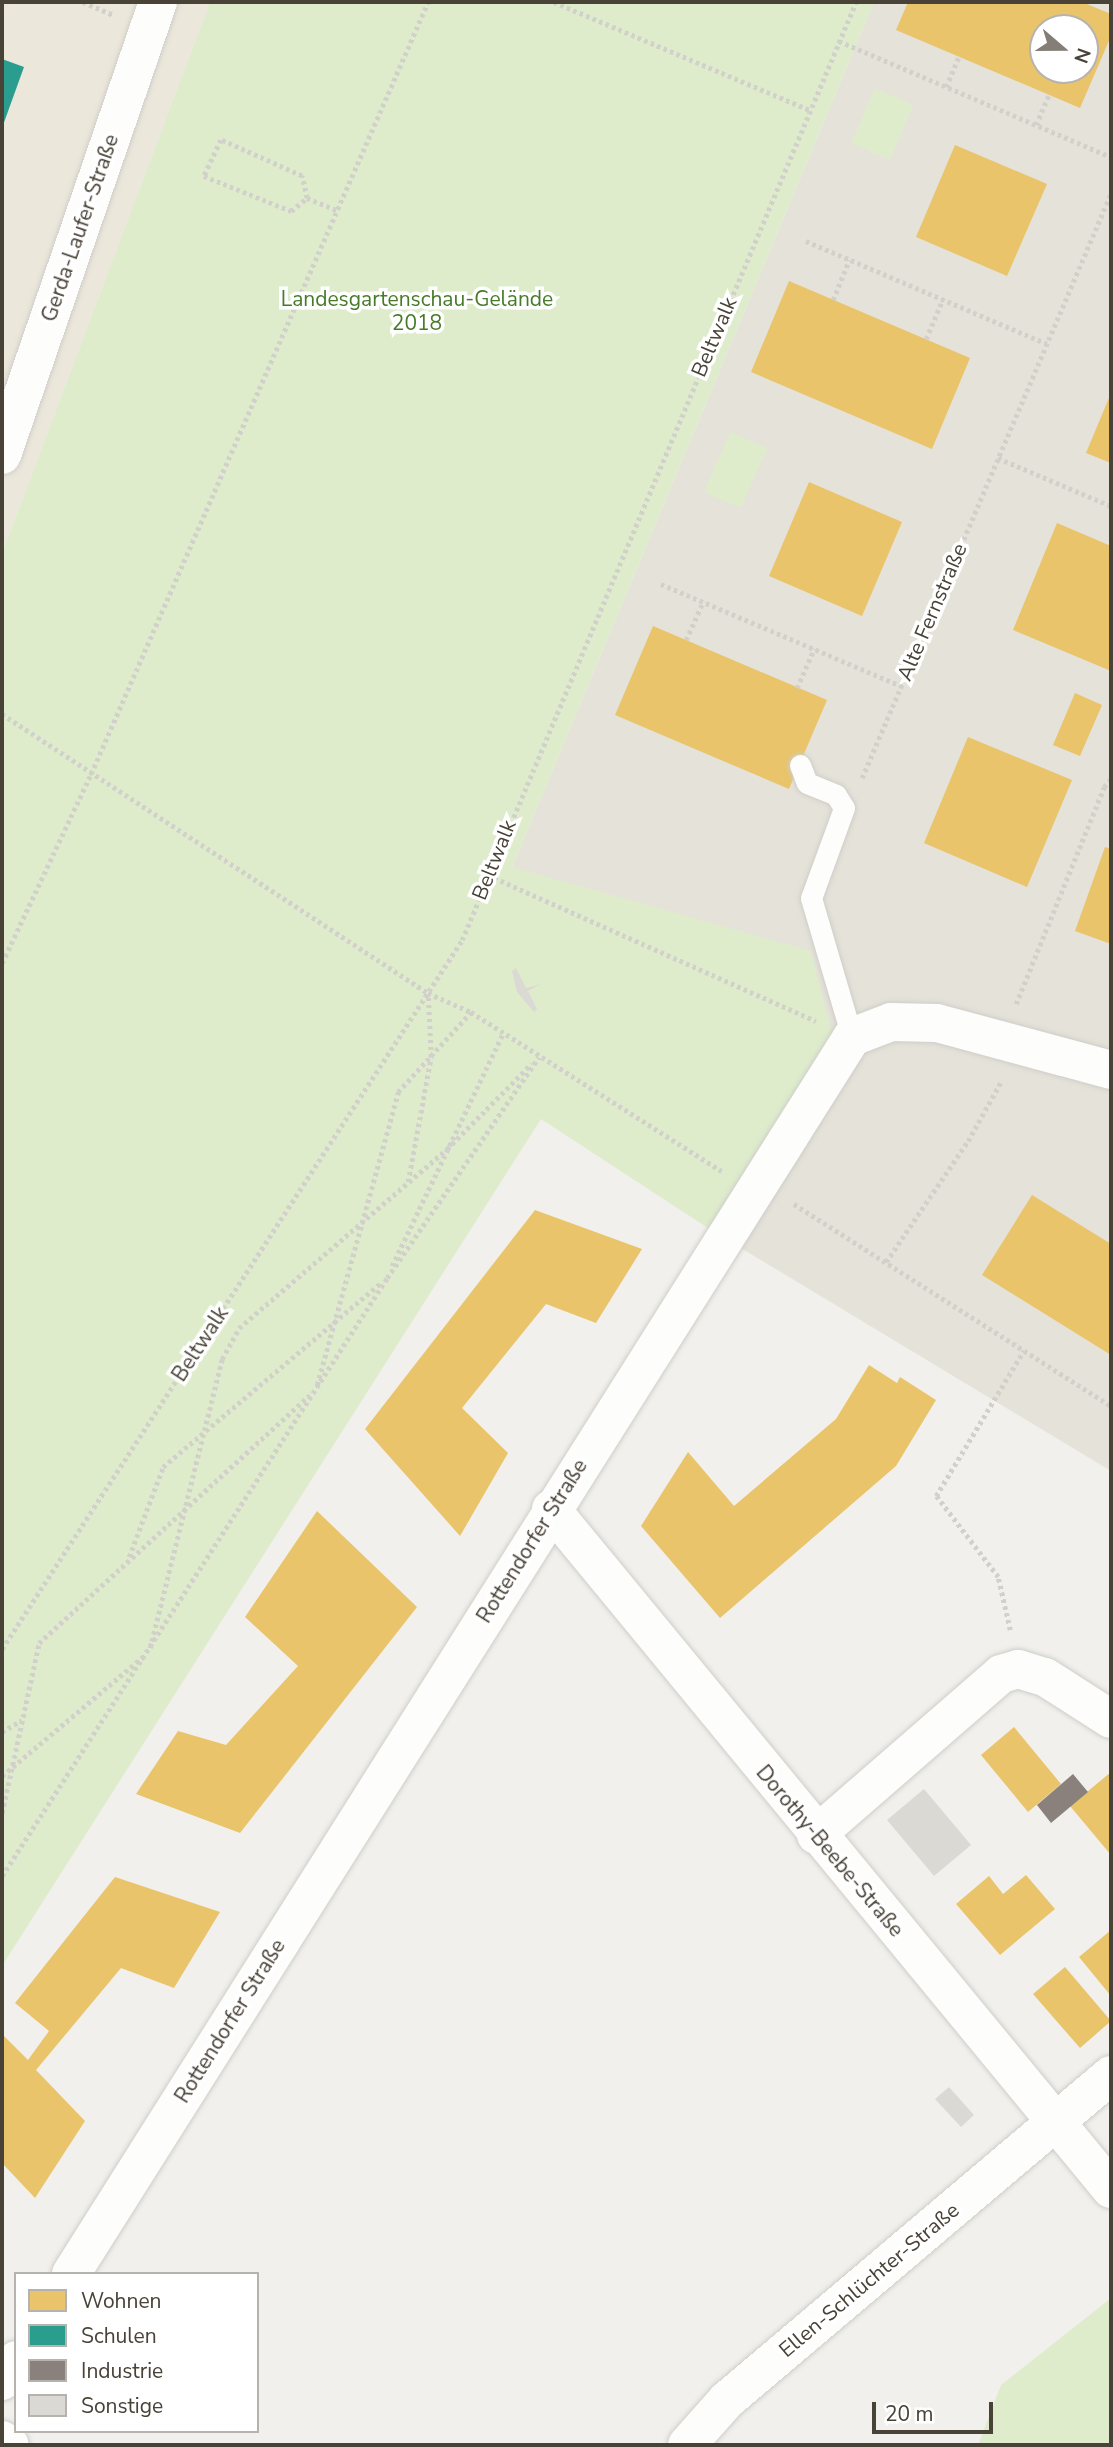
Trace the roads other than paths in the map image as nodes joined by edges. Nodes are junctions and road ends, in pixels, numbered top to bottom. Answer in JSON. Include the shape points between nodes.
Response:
{"nodes":[{"id":1,"x":158,"y":2,"type":"edge"},
{"id":2,"x":2,"y":455,"type":"edge"},
{"id":3,"x":800,"y":765,"type":"dead end"},
{"id":4,"x":852,"y":1037,"type":"junction"},
{"id":5,"x":1111,"y":1070,"type":"edge"},
{"id":6,"x":551,"y":1509,"type":"junction"},
{"id":7,"x":1111,"y":1718,"type":"edge"},
{"id":8,"x":816,"y":1835,"type":"junction"},
{"id":9,"x":1111,"y":2075,"type":"edge"},
{"id":10,"x":1057,"y":2122,"type":"junction"},
{"id":11,"x":1111,"y":2189,"type":"edge"},
{"id":12,"x":72,"y":2272,"type":"edge"},
{"id":13,"x":14,"y":2363,"type":"edge"},
{"id":14,"x":2,"y":2381,"type":"edge"},
{"id":15,"x":2,"y":2440,"type":"edge"},
{"id":16,"x":10,"y":2445,"type":"edge"},
{"id":17,"x":687,"y":2445,"type":"edge"}],
"edges":[{"from":1,"to":2,"type":"street","name":"Gerda-Laufer-Straße"},
{"from":3,"to":4,"type":"lane","via":[[807,783],[836,795],[844,808],[811,898]]},
{"from":4,"to":5,"type":"street","via":[[891,1021],[937,1023]]},
{"from":4,"to":6,"type":"street","name":"Rottendorfer Straße"},
{"from":6,"to":8,"type":"street","name":"Dorothy-Beebe-Straße"},
{"from":6,"to":12,"type":"street","name":"Rottendorfer Straße"},
{"from":7,"to":8,"type":"street","via":[[1045,1677],[1018,1669],[1001,1674]]},
{"from":8,"to":10,"type":"street","name":"Dorothy-Beebe-Straße"},
{"from":9,"to":10,"type":"street","name":"Ellen-Schlüchter-Straße"},
{"from":10,"to":11,"type":"street","name":"Dorothy-Beebe-Straße"},
{"from":10,"to":17,"type":"street","name":"Ellen-Schlüchter-Straße","via":[[726,2400]]},
{"from":13,"to":14,"type":"street"},
{"from":15,"to":16,"type":"street"}]}
